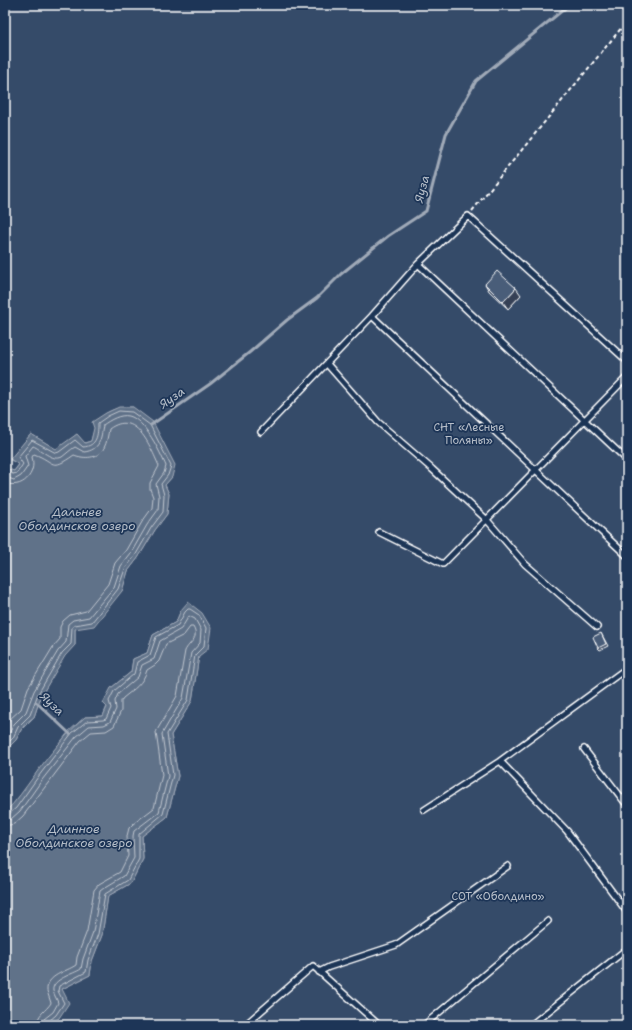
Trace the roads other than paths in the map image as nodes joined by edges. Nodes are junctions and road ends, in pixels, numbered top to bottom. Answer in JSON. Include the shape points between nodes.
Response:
{"nodes":[{"id":1,"x":418,"y":264,"type":"junction"},
{"id":2,"x":372,"y":316,"type":"junction"},
{"id":3,"x":627,"y":361,"type":"edge"},
{"id":4,"x":327,"y":364,"type":"junction"},
{"id":5,"x":627,"y":377,"type":"edge"},
{"id":6,"x":584,"y":420,"type":"junction"},
{"id":7,"x":261,"y":432,"type":"dead end"},
{"id":8,"x":627,"y":460,"type":"edge"},
{"id":9,"x":536,"y":471,"type":"junction"},
{"id":10,"x":487,"y":520,"type":"junction"},
{"id":11,"x":379,"y":532,"type":"dead end"},
{"id":12,"x":627,"y":556,"type":"edge"},
{"id":13,"x":597,"y":626,"type":"dead end"},
{"id":14,"x":627,"y":668,"type":"edge"},
{"id":15,"x":584,"y":749,"type":"dead end"},
{"id":16,"x":500,"y":761,"type":"junction"},
{"id":17,"x":627,"y":805,"type":"edge"},
{"id":18,"x":424,"y":810,"type":"dead end"},
{"id":19,"x":508,"y":866,"type":"dead end"},
{"id":20,"x":627,"y":912,"type":"edge"},
{"id":21,"x":548,"y":921,"type":"dead end"},
{"id":22,"x":623,"y":952,"type":"dead end"},
{"id":23,"x":319,"y":972,"type":"junction"},
{"id":24,"x":245,"y":1025,"type":"edge"},
{"id":25,"x":379,"y":1025,"type":"edge"},
{"id":26,"x":424,"y":1025,"type":"edge"},
{"id":27,"x":531,"y":1025,"type":"edge"}],
"edges":[{"from":1,"to":2,"type":"lane"},
{"from":1,"to":3,"type":"lane","via":[[468,216]]},
{"from":1,"to":6,"type":"lane"},
{"from":2,"to":4,"type":"lane"},
{"from":2,"to":9,"type":"lane"},
{"from":4,"to":7,"type":"lane"},
{"from":4,"to":10,"type":"lane","via":[[378,422]]},
{"from":5,"to":6,"type":"lane"},
{"from":6,"to":8,"type":"lane"},
{"from":6,"to":9,"type":"lane"},
{"from":9,"to":10,"type":"lane"},
{"from":9,"to":12,"type":"lane"},
{"from":10,"to":11,"type":"lane","via":[[443,564]]},
{"from":10,"to":13,"type":"lane","via":[[525,564]]},
{"from":14,"to":16,"type":"lane"},
{"from":15,"to":17,"type":"lane"},
{"from":16,"to":18,"type":"lane"},
{"from":16,"to":20,"type":"lane","via":[[567,832]]},
{"from":19,"to":23,"type":"lane","via":[[396,945]]},
{"from":21,"to":26,"type":"lane"},
{"from":22,"to":27,"type":"lane"},
{"from":23,"to":24,"type":"lane","via":[[313,966]]},
{"from":23,"to":25,"type":"lane"}]}
